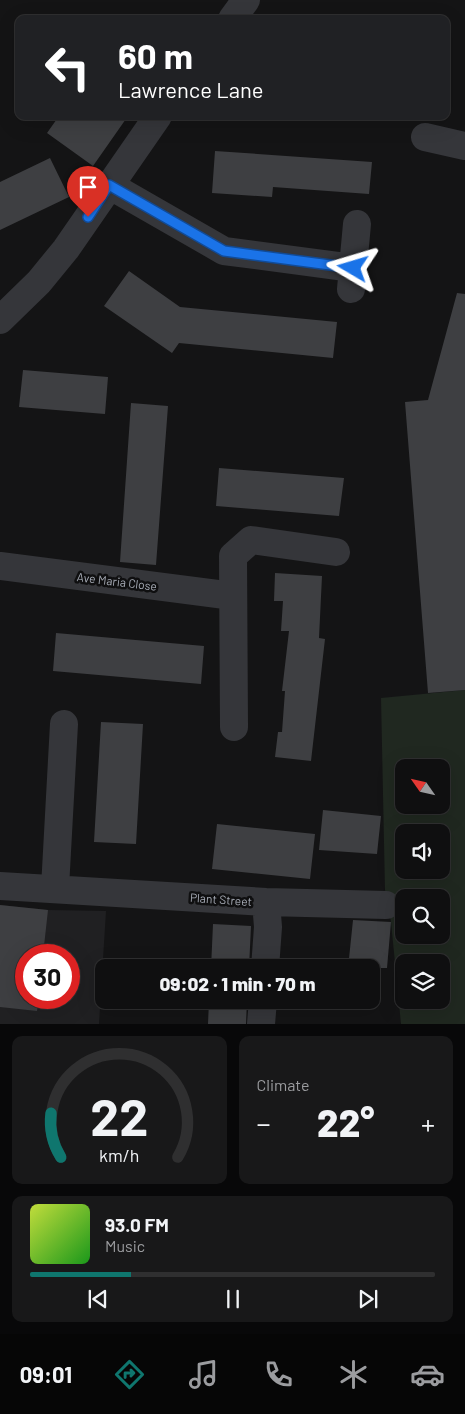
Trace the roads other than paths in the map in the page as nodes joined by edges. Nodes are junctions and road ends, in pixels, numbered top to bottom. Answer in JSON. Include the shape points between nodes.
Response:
{"nodes":[{"id":1,"x":246,"y":0,"type":"edge"},
{"id":2,"x":235,"y":15,"type":"edge"},
{"id":3,"x":155,"y":120,"type":"edge"},
{"id":4,"x":425,"y":137,"type":"dead end"},
{"id":5,"x":465,"y":146,"type":"edge"},
{"id":6,"x":109,"y":185,"type":"junction"},
{"id":7,"x":357,"y":224,"type":"dead end"},
{"id":8,"x":0,"y":320,"type":"edge"},
{"id":9,"x":336,"y":552,"type":"dead end"},
{"id":10,"x":0,"y":566,"type":"edge"},
{"id":11,"x":233,"y":596,"type":"junction"},
{"id":12,"x":64,"y":724,"type":"dead end"},
{"id":13,"x":234,"y":727,"type":"dead end"},
{"id":14,"x":0,"y":886,"type":"edge"},
{"id":15,"x":56,"y":888,"type":"junction"},
{"id":16,"x":266,"y":902,"type":"junction"},
{"id":17,"x":386,"y":905,"type":"dead end"},
{"id":18,"x":266,"y":959,"type":"edge"},
{"id":19,"x":262,"y":1009,"type":"edge"},
{"id":20,"x":261,"y":1024,"type":"edge"}],
"edges":[{"from":1,"to":2,"type":"street"},
{"from":3,"to":6,"type":"street"},
{"from":4,"to":5,"type":"street"},
{"from":6,"to":7,"type":"street","via":[[224,251],[352,278]]},
{"from":6,"to":8,"type":"street","via":[[66,249],[39,282]]},
{"from":9,"to":11,"type":"street","via":[[251,540],[233,556]]},
{"from":10,"to":11,"type":"street","name":"Ave Maria Close"},
{"from":11,"to":13,"type":"street"},
{"from":12,"to":15,"type":"street"},
{"from":14,"to":15,"type":"street","name":"Plant Street"},
{"from":15,"to":16,"type":"street","name":"Plant Street"},
{"from":16,"to":17,"type":"street","name":"Plant Street"},
{"from":16,"to":18,"type":"street"},
{"from":19,"to":20,"type":"street"}]}
